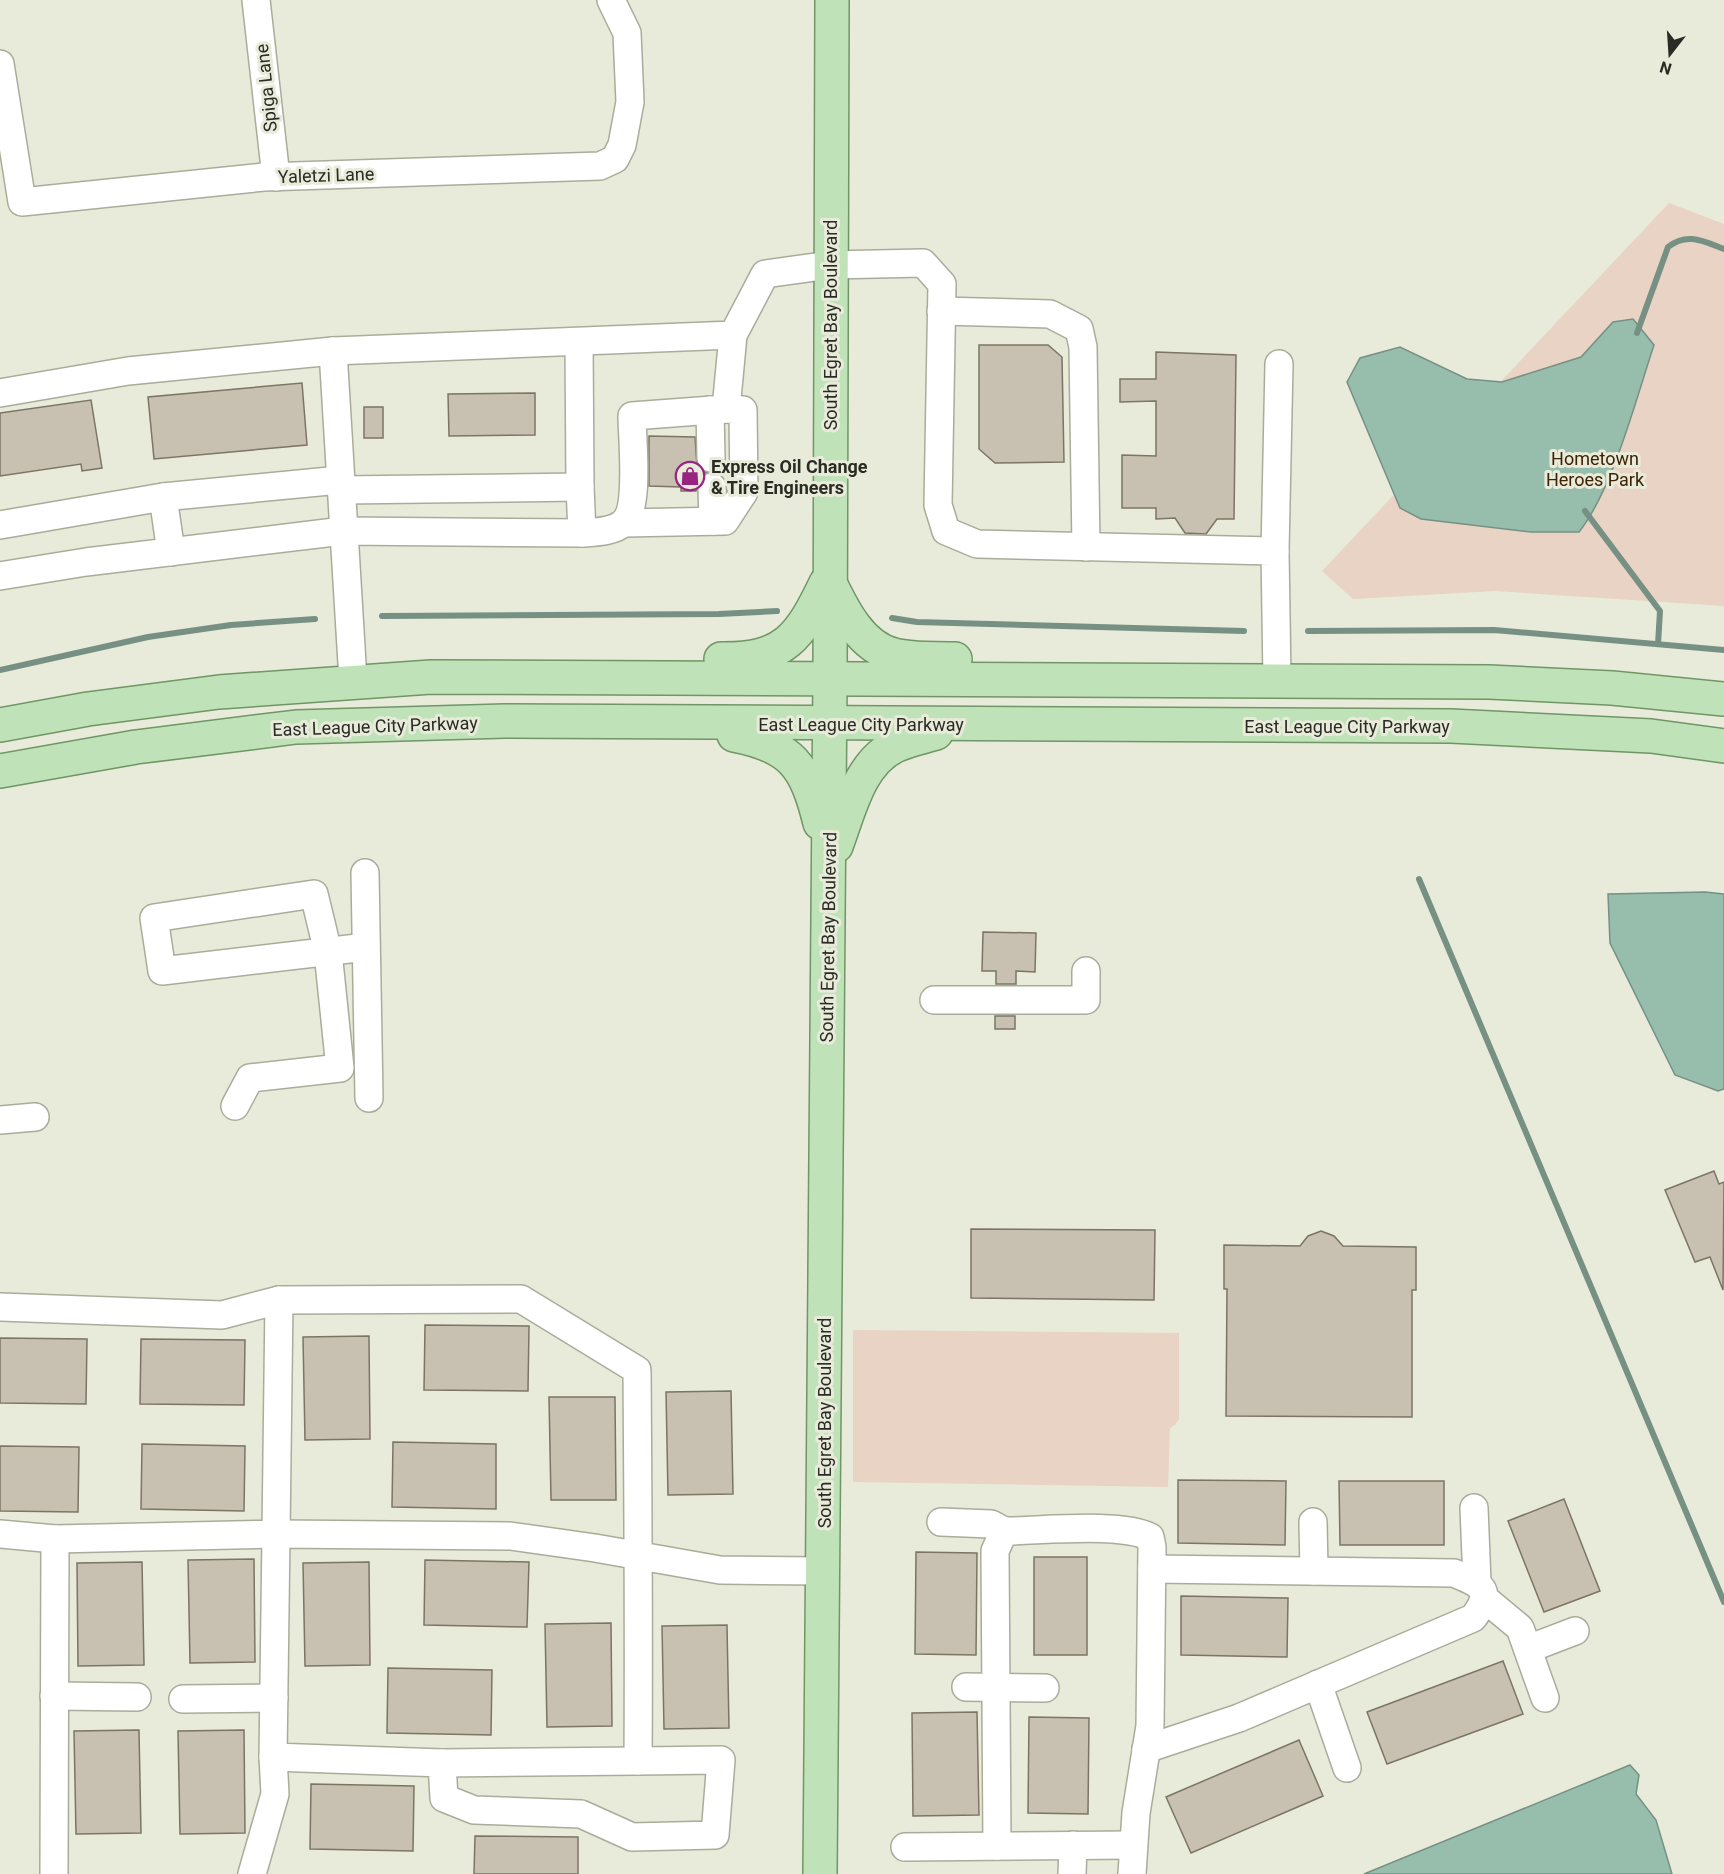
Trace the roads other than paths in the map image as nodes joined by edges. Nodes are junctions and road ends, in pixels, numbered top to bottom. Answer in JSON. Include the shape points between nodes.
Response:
{"nodes":[{"id":1,"x":256,"y":0,"type":"edge"},
{"id":2,"x":611,"y":0,"type":"edge"},
{"id":3,"x":832,"y":0,"type":"edge"},
{"id":4,"x":0,"y":64,"type":"edge"},
{"id":5,"x":276,"y":177,"type":"junction"},
{"id":6,"x":830,"y":265,"type":"junction"},
{"id":7,"x":941,"y":311,"type":"junction"},
{"id":8,"x":733,"y":335,"type":"junction"},
{"id":9,"x":579,"y":342,"type":"junction"},
{"id":10,"x":333,"y":351,"type":"junction"},
{"id":11,"x":1279,"y":364,"type":"dead end"},
{"id":12,"x":0,"y":393,"type":"edge"},
{"id":13,"x":718,"y":409,"type":"junction"},
{"id":14,"x":711,"y":458,"type":"dead end"},
{"id":15,"x":340,"y":485,"type":"junction"},
{"id":16,"x":580,"y":487,"type":"junction"},
{"id":17,"x":712,"y":487,"type":"dead end"},
{"id":18,"x":163,"y":497,"type":"junction"},
{"id":19,"x":712,"y":521,"type":"junction"},
{"id":20,"x":624,"y":523,"type":"junction"},
{"id":21,"x":0,"y":525,"type":"edge"},
{"id":22,"x":343,"y":531,"type":"junction"},
{"id":23,"x":582,"y":533,"type":"junction"},
{"id":24,"x":1086,"y":547,"type":"junction"},
{"id":25,"x":1275,"y":551,"type":"junction"},
{"id":26,"x":171,"y":552,"type":"junction"},
{"id":27,"x":0,"y":576,"type":"edge"},
{"id":28,"x":828,"y":578,"type":"junction"},
{"id":29,"x":510,"y":676,"type":"junction"},
{"id":30,"x":1067,"y":679,"type":"junction"},
{"id":31,"x":352,"y":680,"type":"junction"},
{"id":32,"x":830,"y":680,"type":"junction"},
{"id":33,"x":1277,"y":680,"type":"junction"},
{"id":34,"x":1724,"y":699,"type":"edge"},
{"id":35,"x":661,"y":722,"type":"junction"},
{"id":36,"x":830,"y":724,"type":"junction"},
{"id":37,"x":964,"y":724,"type":"junction"},
{"id":38,"x":0,"y":725,"type":"edge"},
{"id":39,"x":1724,"y":746,"type":"edge"},
{"id":40,"x":0,"y":771,"type":"edge"},
{"id":41,"x":829,"y":864,"type":"junction"},
{"id":42,"x":365,"y":873,"type":"dead end"},
{"id":43,"x":366,"y":947,"type":"junction"},
{"id":44,"x":328,"y":952,"type":"junction"},
{"id":45,"x":1086,"y":971,"type":"dead end"},
{"id":46,"x":934,"y":1000,"type":"dead end"},
{"id":47,"x":369,"y":1098,"type":"dead end"},
{"id":48,"x":235,"y":1106,"type":"dead end"},
{"id":49,"x":35,"y":1117,"type":"dead end"},
{"id":50,"x":0,"y":1120,"type":"edge"},
{"id":51,"x":279,"y":1300,"type":"junction"},
{"id":52,"x":0,"y":1307,"type":"edge"},
{"id":53,"x":1474,"y":1508,"type":"dead end"},
{"id":54,"x":940,"y":1522,"type":"dead end"},
{"id":55,"x":1312,"y":1522,"type":"dead end"},
{"id":56,"x":1004,"y":1531,"type":"junction"},
{"id":57,"x":0,"y":1534,"type":"edge"},
{"id":58,"x":276,"y":1534,"type":"junction"},
{"id":59,"x":55,"y":1539,"type":"junction"},
{"id":60,"x":638,"y":1556,"type":"junction"},
{"id":61,"x":1152,"y":1569,"type":"junction"},
{"id":62,"x":822,"y":1571,"type":"junction"},
{"id":63,"x":1314,"y":1571,"type":"junction"},
{"id":64,"x":1481,"y":1590,"type":"junction"},
{"id":65,"x":1575,"y":1631,"type":"dead end"},
{"id":66,"x":1528,"y":1649,"type":"junction"},
{"id":67,"x":1318,"y":1684,"type":"junction"},
{"id":68,"x":966,"y":1687,"type":"dead end"},
{"id":69,"x":995,"y":1688,"type":"junction"},
{"id":70,"x":1045,"y":1688,"type":"dead end"},
{"id":71,"x":54,"y":1696,"type":"junction"},
{"id":72,"x":137,"y":1697,"type":"dead end"},
{"id":73,"x":274,"y":1698,"type":"junction"},
{"id":74,"x":1545,"y":1698,"type":"dead end"},
{"id":75,"x":183,"y":1699,"type":"dead end"},
{"id":76,"x":1146,"y":1749,"type":"junction"},
{"id":77,"x":273,"y":1757,"type":"junction"},
{"id":78,"x":638,"y":1761,"type":"junction"},
{"id":79,"x":442,"y":1763,"type":"junction"},
{"id":80,"x":1347,"y":1768,"type":"dead end"},
{"id":81,"x":1073,"y":1845,"type":"junction"},
{"id":82,"x":1132,"y":1845,"type":"junction"},
{"id":83,"x":997,"y":1846,"type":"junction"},
{"id":84,"x":905,"y":1848,"type":"dead end"},
{"id":85,"x":54,"y":1874,"type":"edge"},
{"id":86,"x":252,"y":1874,"type":"edge"},
{"id":87,"x":820,"y":1874,"type":"edge"},
{"id":88,"x":1072,"y":1874,"type":"edge"},
{"id":89,"x":1132,"y":1874,"type":"edge"}],
"edges":[{"from":1,"to":5,"type":"street","name":"Spiga Lane"},
{"from":2,"to":5,"type":"street","name":"Yaletzi Lane","via":[[627,33],[630,70],[630,102],[622,145],[615,159],[600,166]]},
{"from":3,"to":6,"type":"main road","name":"South Egret Bay Boulevard"},
{"from":4,"to":5,"type":"street","name":"Yaletzi Lane","via":[[22,201]]},
{"from":6,"to":7,"type":"street","via":[[923,263],[942,284]]},
{"from":6,"to":8,"type":"street","via":[[765,274]]},
{"from":6,"to":28,"type":"main road","name":"South Egret Bay Boulevard"},
{"from":7,"to":24,"type":"street","via":[[1050,314],[1079,328],[1083,347]]},
{"from":7,"to":24,"type":"street","via":[[938,505],[946,531],[977,544]]},
{"from":8,"to":9,"type":"street"},
{"from":8,"to":13,"type":"street"},
{"from":9,"to":10,"type":"street"},
{"from":9,"to":16,"type":"street"},
{"from":10,"to":12,"type":"street","via":[[128,371]]},
{"from":10,"to":15,"type":"street"},
{"from":11,"to":25,"type":"street"},
{"from":13,"to":14,"type":"street"},
{"from":13,"to":19,"type":"street","via":[[743,410],[744,492],[725,521]]},
{"from":13,"to":20,"type":"street","via":[[632,416],[633,506]]},
{"from":15,"to":16,"type":"street"},
{"from":15,"to":18,"type":"street"},
{"from":15,"to":22,"type":"street"},
{"from":16,"to":23,"type":"street"},
{"from":17,"to":19,"type":"street"},
{"from":18,"to":21,"type":"street"},
{"from":18,"to":26,"type":"street"},
{"from":19,"to":20,"type":"street"},
{"from":20,"to":23,"type":"street","via":[[608,530]]},
{"from":22,"to":23,"type":"street"},
{"from":22,"to":26,"type":"street"},
{"from":22,"to":31,"type":"street"},
{"from":24,"to":25,"type":"street"},
{"from":25,"to":33,"type":"street"},
{"from":26,"to":27,"type":"street"},
{"from":28,"to":29,"type":"main road","via":[[799,633],[781,649],[755,658],[558,662]]},
{"from":28,"to":30,"type":"main road","via":[[840,605],[858,630],[883,651],[895,656],[978,661]]},
{"from":28,"to":32,"type":"main road","name":"South Egret Bay Boulevard"},
{"from":29,"to":31,"type":"main road"},
{"from":29,"to":32,"type":"main road"},
{"from":30,"to":32,"type":"main road"},
{"from":30,"to":33,"type":"main road"},
{"from":31,"to":38,"type":"main road","via":[[219,692]]},
{"from":32,"to":36,"type":"main road","name":"South Egret Bay Boulevard"},
{"from":33,"to":34,"type":"main road","via":[[1489,682]]},
{"from":35,"to":36,"type":"main road","name":"East League City Parkway"},
{"from":35,"to":40,"type":"main road","name":"East League City Parkway","via":[[505,721],[296,728],[136,747]]},
{"from":35,"to":41,"type":"main road","via":[[763,740],[786,754],[813,793]]},
{"from":36,"to":37,"type":"main road","name":"East League City Parkway"},
{"from":36,"to":41,"type":"main road","name":"South Egret Bay Boulevard"},
{"from":37,"to":39,"type":"main road","name":"East League City Parkway","via":[[1473,727],[1651,736]]},
{"from":37,"to":41,"type":"main road","via":[[895,746],[880,756],[865,773]]},
{"from":41,"to":62,"type":"main road","name":"South Egret Bay Boulevard"},
{"from":42,"to":43,"type":"street"},
{"from":43,"to":44,"type":"street"},
{"from":43,"to":47,"type":"street"},
{"from":44,"to":44,"type":"street","via":[[162,970],[154,918],[314,894]]},
{"from":44,"to":48,"type":"street","via":[[340,1068],[250,1078]]},
{"from":45,"to":46,"type":"street","via":[[1086,1000]]},
{"from":49,"to":50,"type":"street"},
{"from":51,"to":52,"type":"street","via":[[222,1315]]},
{"from":51,"to":58,"type":"street"},
{"from":51,"to":60,"type":"street","via":[[521,1299],[638,1370]]},
{"from":53,"to":64,"type":"street"},
{"from":54,"to":56,"type":"street","via":[[991,1524]]},
{"from":55,"to":63,"type":"street"},
{"from":56,"to":61,"type":"street","via":[[1141,1533],[1150,1537]]},
{"from":56,"to":69,"type":"street","via":[[995,1551]]},
{"from":57,"to":59,"type":"street"},
{"from":58,"to":59,"type":"street"},
{"from":58,"to":60,"type":"street","via":[[510,1536]]},
{"from":58,"to":73,"type":"street"},
{"from":59,"to":71,"type":"street"},
{"from":60,"to":62,"type":"street","via":[[720,1570]]},
{"from":60,"to":78,"type":"street"},
{"from":61,"to":63,"type":"street"},
{"from":61,"to":76,"type":"street","via":[[1150,1726]]},
{"from":62,"to":87,"type":"main road","name":"South Egret Bay Boulevard"},
{"from":63,"to":64,"type":"street","via":[[1454,1573]]},
{"from":64,"to":66,"type":"street","via":[[1520,1628]]},
{"from":64,"to":67,"type":"street","via":[[1482,1607],[1473,1618]]},
{"from":65,"to":66,"type":"street"},
{"from":66,"to":74,"type":"street"},
{"from":67,"to":76,"type":"street","via":[[1239,1718]]},
{"from":67,"to":80,"type":"street"},
{"from":68,"to":69,"type":"street"},
{"from":69,"to":70,"type":"street"},
{"from":69,"to":83,"type":"street"},
{"from":71,"to":72,"type":"street"},
{"from":71,"to":85,"type":"street"},
{"from":73,"to":75,"type":"street"},
{"from":73,"to":77,"type":"street"},
{"from":76,"to":82,"type":"street"},
{"from":77,"to":79,"type":"street"},
{"from":77,"to":86,"type":"street","via":[[275,1794]]},
{"from":78,"to":79,"type":"street"},
{"from":78,"to":79,"type":"street","via":[[721,1760],[715,1835],[632,1837],[581,1814],[474,1810],[444,1798]]},
{"from":81,"to":82,"type":"street"},
{"from":81,"to":83,"type":"street"},
{"from":81,"to":88,"type":"street"},
{"from":82,"to":89,"type":"street"},
{"from":83,"to":84,"type":"street"}]}
